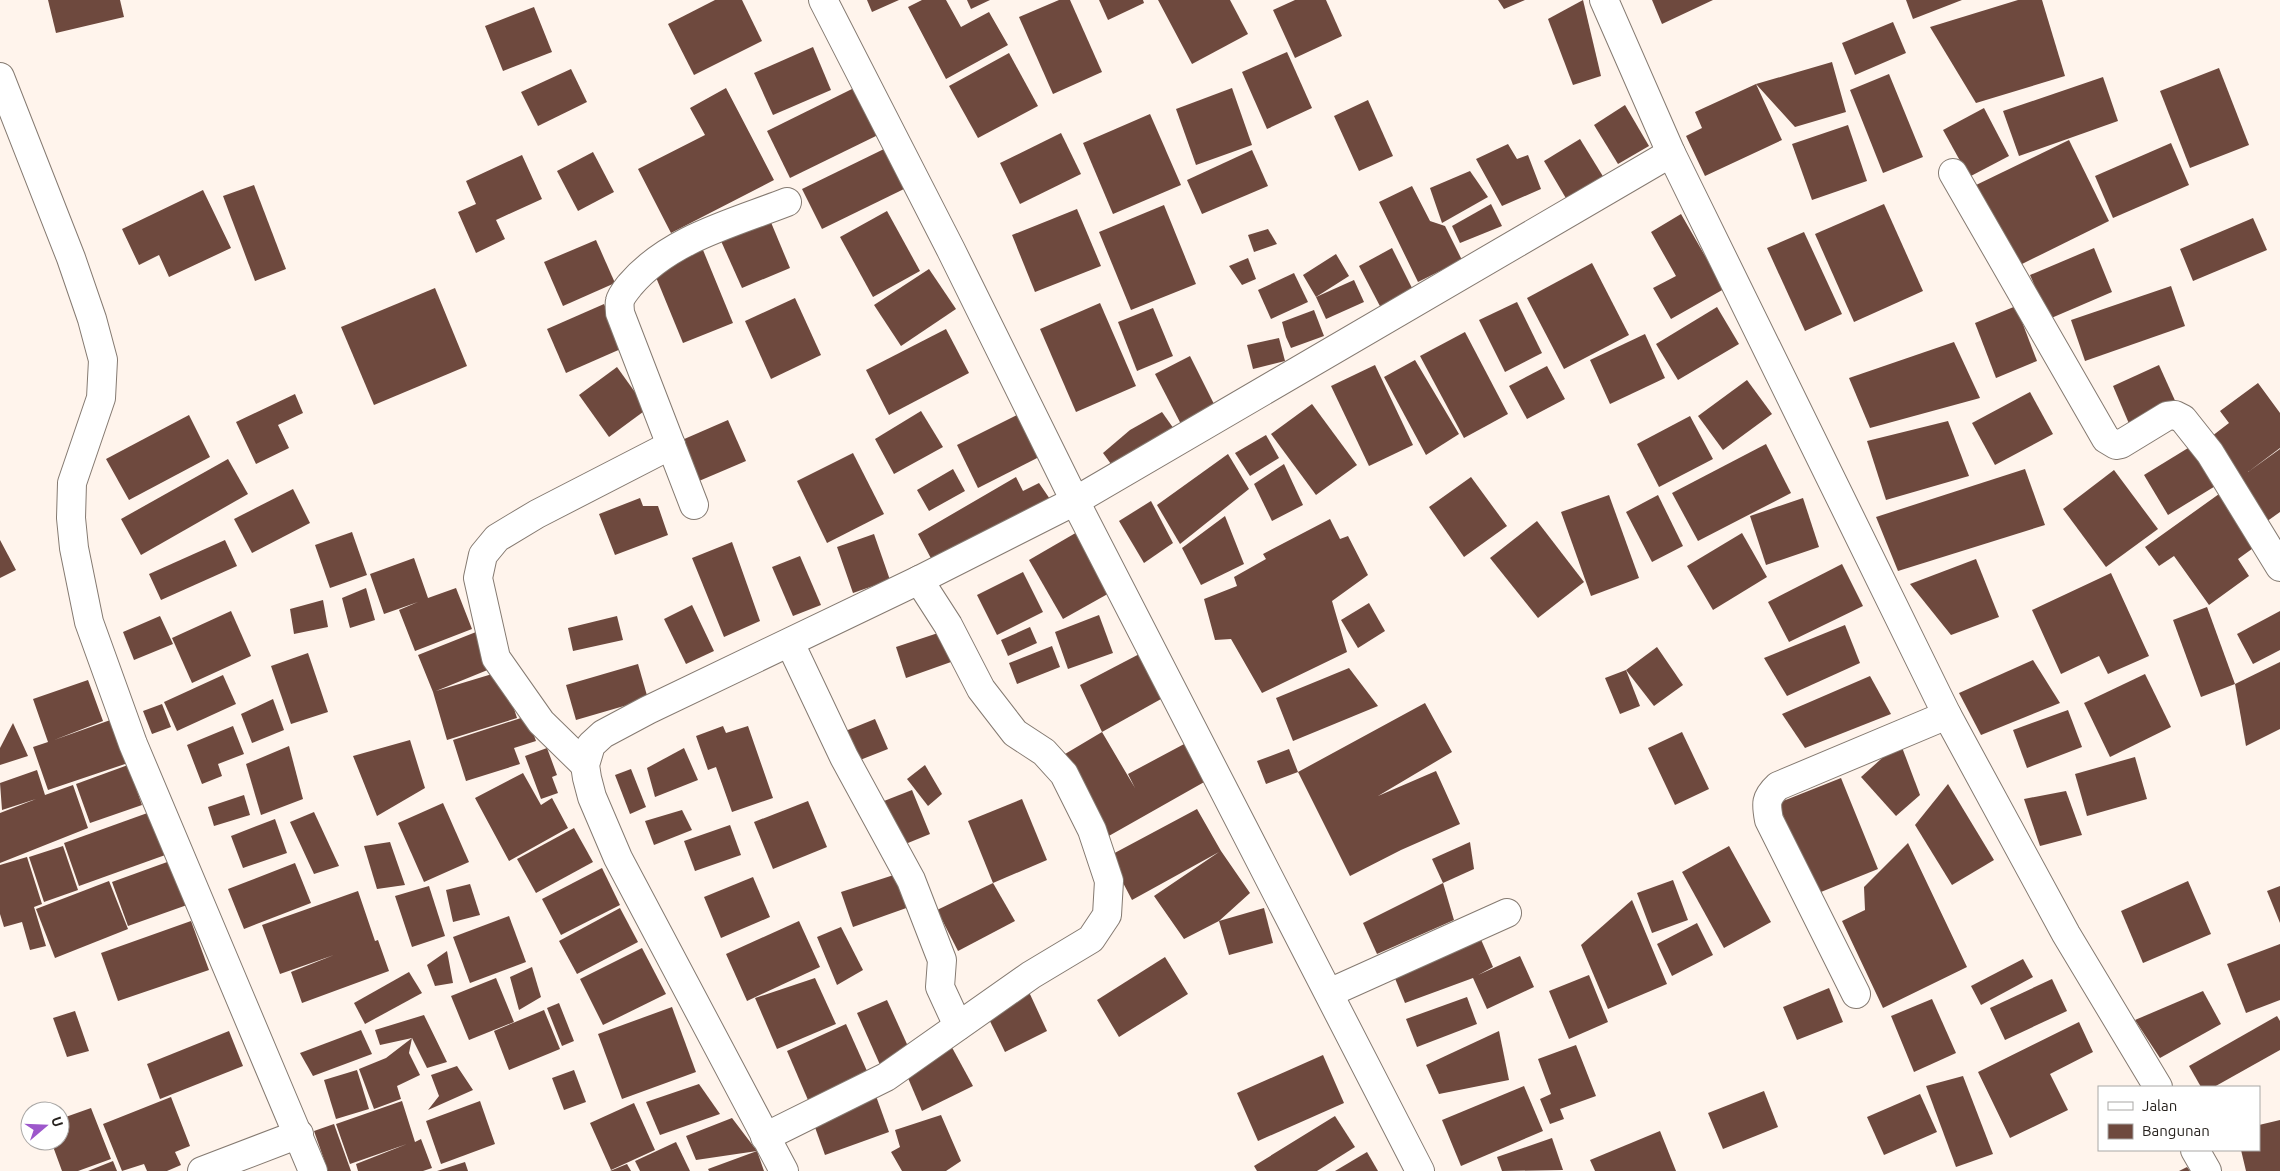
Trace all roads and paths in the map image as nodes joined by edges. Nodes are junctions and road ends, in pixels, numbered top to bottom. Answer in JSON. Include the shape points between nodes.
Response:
{"nodes":[{"id":1,"x":823,"y":0,"type":"edge"},
{"id":2,"x":1604,"y":0,"type":"edge"},
{"id":3,"x":0,"y":77,"type":"edge"},
{"id":4,"x":1671,"y":153,"type":"junction"},
{"id":5,"x":1952,"y":173,"type":"dead end"},
{"id":6,"x":787,"y":202,"type":"dead end"},
{"id":7,"x":671,"y":445,"type":"junction"},
{"id":8,"x":1075,"y":500,"type":"junction"},
{"id":9,"x":694,"y":504,"type":"dead end"},
{"id":10,"x":2280,"y":567,"type":"edge"},
{"id":11,"x":919,"y":580,"type":"junction"},
{"id":12,"x":790,"y":643,"type":"junction"},
{"id":13,"x":1947,"y":715,"type":"junction"},
{"id":14,"x":585,"y":765,"type":"junction"},
{"id":15,"x":1506,"y":913,"type":"dead end"},
{"id":16,"x":1328,"y":993,"type":"junction"},
{"id":17,"x":1856,"y":994,"type":"dead end"},
{"id":18,"x":958,"y":1026,"type":"junction"},
{"id":19,"x":2157,"y":1086,"type":"edge"},
{"id":20,"x":299,"y":1134,"type":"junction"},
{"id":21,"x":766,"y":1137,"type":"junction"},
{"id":22,"x":2196,"y":1151,"type":"edge"},
{"id":23,"x":202,"y":1171,"type":"edge"},
{"id":24,"x":313,"y":1171,"type":"edge"},
{"id":25,"x":784,"y":1171,"type":"edge"},
{"id":26,"x":1420,"y":1171,"type":"edge"},
{"id":27,"x":2207,"y":1171,"type":"edge"}],
"edges":[{"from":1,"to":8,"type":"street"},
{"from":2,"to":4,"type":"street"},
{"from":3,"to":20,"type":"street","via":[[71,258],[103,360],[101,398],[72,484],[74,548],[89,622],[133,744]]},
{"from":4,"to":8,"type":"street"},
{"from":4,"to":13,"type":"street"},
{"from":5,"to":10,"type":"street","via":[[2106,439],[2112,444],[2121,444],[2167,416],[2183,419],[2210,453]]},
{"from":6,"to":7,"type":"street","via":[[677,247],[646,269],[620,301],[620,313]]},
{"from":7,"to":9,"type":"street"},
{"from":7,"to":14,"type":"street","via":[[537,514],[496,538],[482,555],[478,578],[496,658],[541,722]]},
{"from":8,"to":11,"type":"street"},
{"from":8,"to":16,"type":"street"},
{"from":11,"to":12,"type":"street"},
{"from":11,"to":18,"type":"street","via":[[948,625],[981,689],[1016,733],[1044,752],[1064,774],[1092,830],[1109,880],[1107,915],[1091,939],[1031,975]]},
{"from":12,"to":14,"type":"street","via":[[603,734],[591,745]]},
{"from":12,"to":18,"type":"street","via":[[844,756],[910,880],[940,951],[940,988]]},
{"from":13,"to":17,"type":"street","via":[[1778,786],[1769,794],[1766,807],[1769,820]]},
{"from":13,"to":19,"type":"street","via":[[2066,934]]},
{"from":14,"to":21,"type":"street","via":[[592,797],[618,858]]},
{"from":15,"to":16,"type":"street"},
{"from":16,"to":26,"type":"street"},
{"from":18,"to":21,"type":"street","via":[[886,1077]]},
{"from":20,"to":23,"type":"street"},
{"from":20,"to":24,"type":"street"},
{"from":21,"to":25,"type":"street"},
{"from":22,"to":27,"type":"street"}]}
